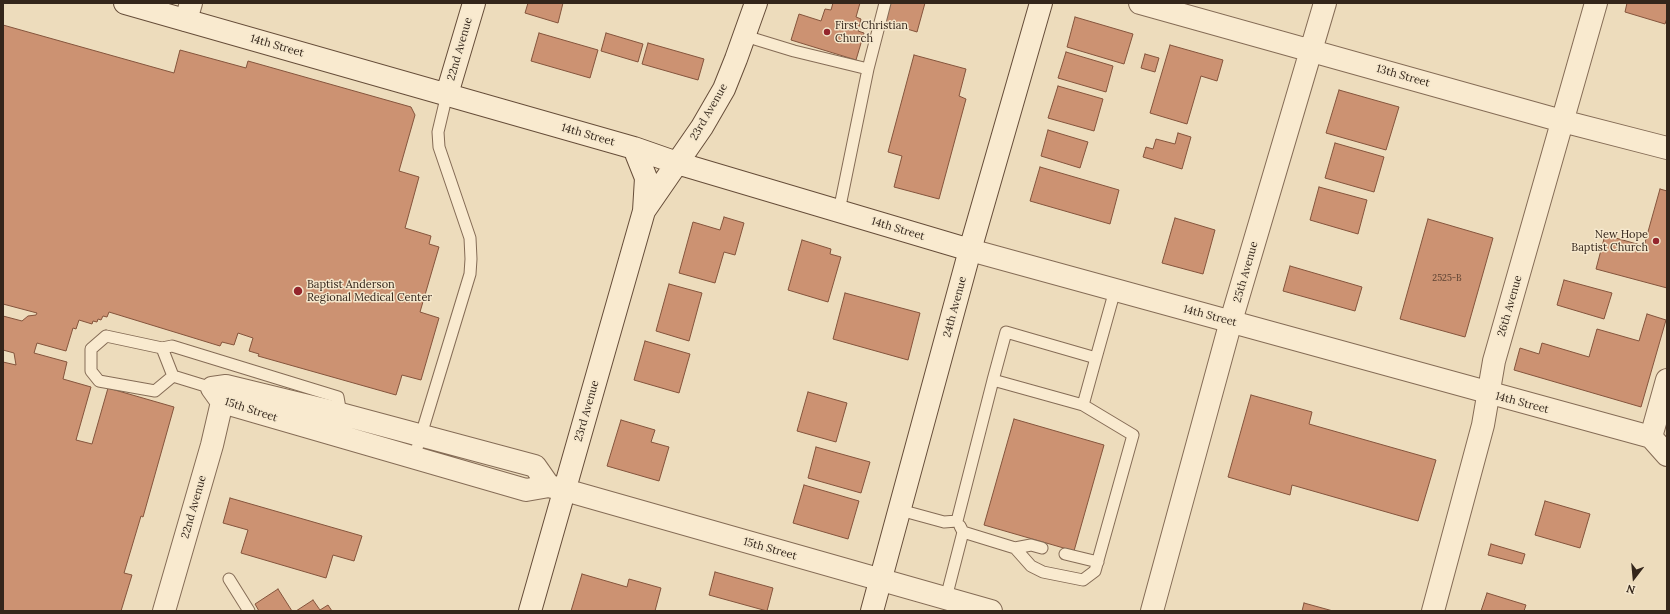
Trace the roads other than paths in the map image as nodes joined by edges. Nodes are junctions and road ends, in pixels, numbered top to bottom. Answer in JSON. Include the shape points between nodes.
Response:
{"nodes":[{"id":1,"x":125,"y":3,"type":"edge"},
{"id":2,"x":474,"y":3,"type":"edge"},
{"id":3,"x":756,"y":3,"type":"edge"},
{"id":4,"x":885,"y":3,"type":"edge"},
{"id":5,"x":1041,"y":3,"type":"edge"},
{"id":6,"x":1140,"y":3,"type":"edge"},
{"id":7,"x":1324,"y":3,"type":"edge"},
{"id":8,"x":1596,"y":3,"type":"edge"},
{"id":9,"x":188,"y":12,"type":"edge"},
{"id":10,"x":745,"y":36,"type":"junction"},
{"id":11,"x":1311,"y":50,"type":"junction"},
{"id":12,"x":868,"y":69,"type":"junction"},
{"id":13,"x":447,"y":94,"type":"junction"},
{"id":14,"x":1562,"y":121,"type":"junction"},
{"id":15,"x":634,"y":148,"type":"junction"},
{"id":16,"x":1667,"y":148,"type":"edge"},
{"id":17,"x":678,"y":163,"type":"junction"},
{"id":18,"x":644,"y":211,"type":"junction"},
{"id":19,"x":839,"y":211,"type":"junction"},
{"id":20,"x":970,"y":250,"type":"junction"},
{"id":21,"x":1115,"y":290,"type":"junction"},
{"id":22,"x":1231,"y":322,"type":"junction"},
{"id":23,"x":162,"y":348,"type":"junction"},
{"id":24,"x":1096,"y":358,"type":"junction"},
{"id":25,"x":173,"y":376,"type":"junction"},
{"id":26,"x":993,"y":380,"type":"junction"},
{"id":27,"x":1667,"y":380,"type":"edge"},
{"id":28,"x":1489,"y":393,"type":"junction"},
{"id":29,"x":217,"y":395,"type":"junction"},
{"id":30,"x":1083,"y":404,"type":"junction"},
{"id":31,"x":341,"y":414,"type":"junction"},
{"id":32,"x":421,"y":435,"type":"junction"},
{"id":33,"x":1651,"y":437,"type":"junction"},
{"id":34,"x":1667,"y":455,"type":"edge"},
{"id":35,"x":414,"y":458,"type":"junction"},
{"id":36,"x":557,"y":488,"type":"junction"},
{"id":37,"x":900,"y":510,"type":"junction"},
{"id":38,"x":957,"y":521,"type":"junction"},
{"id":39,"x":963,"y":532,"type":"junction"},
{"id":40,"x":1015,"y":548,"type":"junction"},
{"id":41,"x":1042,"y":548,"type":"dead end"},
{"id":42,"x":1065,"y":554,"type":"dead end"},
{"id":43,"x":1098,"y":562,"type":"junction"},
{"id":44,"x":229,"y":578,"type":"dead end"},
{"id":45,"x":881,"y":580,"type":"junction"},
{"id":46,"x":946,"y":598,"type":"junction"},
{"id":47,"x":164,"y":611,"type":"edge"},
{"id":48,"x":249,"y":611,"type":"edge"},
{"id":49,"x":530,"y":611,"type":"edge"},
{"id":50,"x":872,"y":611,"type":"edge"},
{"id":51,"x":991,"y":611,"type":"edge"},
{"id":52,"x":1152,"y":611,"type":"edge"},
{"id":53,"x":1433,"y":611,"type":"edge"}],
"edges":[{"from":1,"to":9,"type":"street","name":"14th Street"},
{"from":2,"to":13,"type":"street","name":"22nd Avenue"},
{"from":3,"to":10,"type":"street","name":"23rd Avenue"},
{"from":4,"to":12,"type":"lane"},
{"from":5,"to":20,"type":"street","name":"24th Avenue"},
{"from":6,"to":11,"type":"street","name":"13th Street"},
{"from":7,"to":11,"type":"street","name":"25th Avenue"},
{"from":8,"to":14,"type":"street","name":"26th Avenue"},
{"from":9,"to":13,"type":"street","name":"14th Street"},
{"from":10,"to":12,"type":"lane"},
{"from":10,"to":17,"type":"street","name":"23rd Avenue","via":[[724,89]]},
{"from":11,"to":14,"type":"street","name":"13th Street"},
{"from":11,"to":22,"type":"street","name":"25th Avenue"},
{"from":12,"to":19,"type":"lane"},
{"from":13,"to":15,"type":"street","name":"14th Street"},
{"from":13,"to":32,"type":"lane","via":[[438,132],[439,147],[470,238],[472,259],[470,274]]},
{"from":14,"to":16,"type":"street","name":"13th Street"},
{"from":14,"to":28,"type":"street","name":"26th Avenue","via":[[1494,361]]},
{"from":15,"to":17,"type":"street","name":"14th Street"},
{"from":15,"to":18,"type":"street","name":"23rd Avenue","via":[[646,178]]},
{"from":17,"to":18,"type":"street","name":"23rd Avenue"},
{"from":17,"to":19,"type":"street","name":"14th Street"},
{"from":18,"to":36,"type":"street","name":"23rd Avenue"},
{"from":19,"to":20,"type":"street","name":"14th Street"},
{"from":20,"to":21,"type":"street","name":"14th Street"},
{"from":20,"to":37,"type":"street","name":"24th Avenue"},
{"from":21,"to":22,"type":"street","name":"14th Street"},
{"from":21,"to":24,"type":"lane"},
{"from":22,"to":28,"type":"street","name":"14th Street"},
{"from":22,"to":52,"type":"street","name":"25th Avenue"},
{"from":23,"to":25,"type":"lane"},
{"from":23,"to":25,"type":"lane","via":[[106,336],[91,349],[91,371],[99,381],[154,391]]},
{"from":23,"to":31,"type":"lane","via":[[172,346],[338,397]]},
{"from":24,"to":26,"type":"lane","via":[[1006,332]]},
{"from":24,"to":30,"type":"lane"},
{"from":25,"to":29,"type":"lane"},
{"from":26,"to":30,"type":"lane"},
{"from":26,"to":38,"type":"lane"},
{"from":27,"to":33,"type":"street"},
{"from":28,"to":33,"type":"street","name":"14th Street"},
{"from":28,"to":53,"type":"street","name":"26th Avenue","via":[[1483,425]]},
{"from":29,"to":31,"type":"street","name":"15th Street","via":[[226,386]]},
{"from":29,"to":35,"type":"street","name":"15th Street"},
{"from":29,"to":47,"type":"street","name":"22nd Avenue","via":[[212,445]]},
{"from":30,"to":43,"type":"lane","via":[[1133,435]]},
{"from":31,"to":32,"type":"street","name":"15th Street"},
{"from":32,"to":35,"type":"lane"},
{"from":32,"to":36,"type":"street","name":"15th Street","via":[[535,466]]},
{"from":33,"to":34,"type":"street"},
{"from":35,"to":36,"type":"street","name":"15th Street","via":[[526,490]]},
{"from":36,"to":45,"type":"street","name":"15th Street"},
{"from":36,"to":49,"type":"street","name":"23rd Avenue"},
{"from":37,"to":38,"type":"lane","via":[[944,522]]},
{"from":37,"to":45,"type":"street","name":"24th Avenue"},
{"from":38,"to":39,"type":"lane"},
{"from":39,"to":40,"type":"lane"},
{"from":39,"to":46,"type":"lane"},
{"from":40,"to":41,"type":"lane","via":[[1031,545]]},
{"from":40,"to":43,"type":"lane","via":[[1031,566],[1043,572],[1083,580],[1095,571]]},
{"from":42,"to":43,"type":"lane"},
{"from":44,"to":48,"type":"lane"},
{"from":45,"to":46,"type":"street","name":"15th Street"},
{"from":45,"to":50,"type":"street","name":"24th Avenue"},
{"from":46,"to":51,"type":"street","name":"15th Street"}]}
